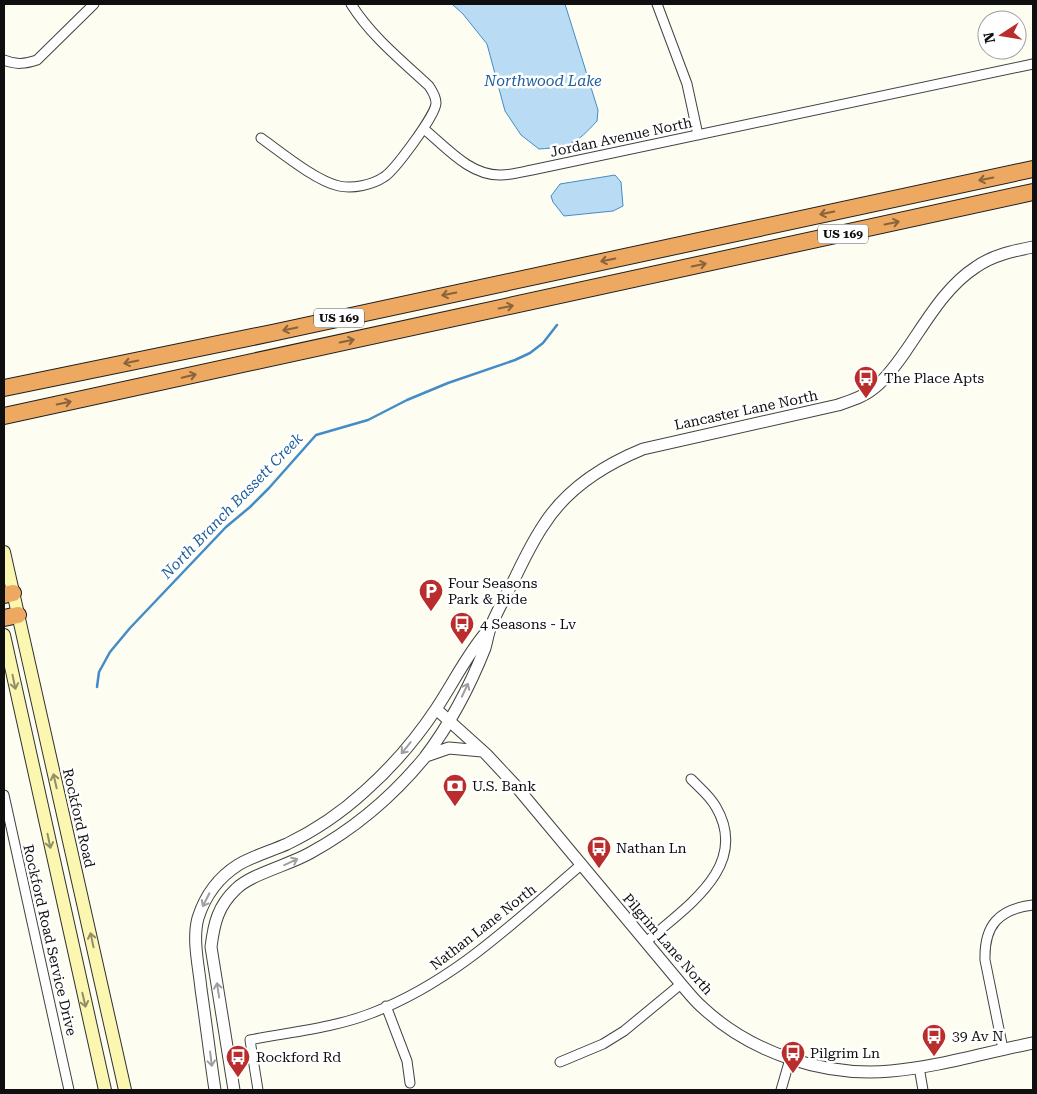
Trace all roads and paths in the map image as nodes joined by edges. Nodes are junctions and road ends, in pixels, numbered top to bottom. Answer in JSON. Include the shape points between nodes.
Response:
{"nodes":[{"id":1,"x":94,"y":4,"type":"edge"},
{"id":2,"x":351,"y":4,"type":"edge"},
{"id":3,"x":657,"y":4,"type":"edge"},
{"id":4,"x":4,"y":60,"type":"edge"},
{"id":5,"x":1033,"y":64,"type":"edge"},
{"id":6,"x":424,"y":129,"type":"junction"},
{"id":7,"x":698,"y":135,"type":"junction"},
{"id":8,"x":261,"y":138,"type":"dead end"},
{"id":9,"x":1033,"y":169,"type":"edge"},
{"id":10,"x":1033,"y":192,"type":"edge"},
{"id":11,"x":1033,"y":247,"type":"edge"},
{"id":12,"x":4,"y":388,"type":"edge"},
{"id":13,"x":4,"y":416,"type":"edge"},
{"id":14,"x":4,"y":552,"type":"edge"},
{"id":15,"x":8,"y":594,"type":"edge"},
{"id":16,"x":11,"y":617,"type":"edge"},
{"id":17,"x":490,"y":627,"type":"junction"},
{"id":18,"x":4,"y":635,"type":"edge"},
{"id":19,"x":436,"y":709,"type":"junction"},
{"id":20,"x":450,"y":722,"type":"junction"},
{"id":21,"x":482,"y":751,"type":"junction"},
{"id":22,"x":424,"y":757,"type":"junction"},
{"id":23,"x":691,"y":779,"type":"dead end"},
{"id":24,"x":4,"y":795,"type":"edge"},
{"id":25,"x":582,"y":864,"type":"junction"},
{"id":26,"x":1033,"y":905,"type":"edge"},
{"id":27,"x":646,"y":942,"type":"junction"},
{"id":28,"x":681,"y":984,"type":"junction"},
{"id":29,"x":386,"y":1006,"type":"junction"},
{"id":30,"x":1033,"y":1043,"type":"edge"},
{"id":31,"x":1003,"y":1049,"type":"junction"},
{"id":32,"x":790,"y":1059,"type":"junction"},
{"id":33,"x":560,"y":1062,"type":"dead end"},
{"id":34,"x":919,"y":1067,"type":"junction"},
{"id":35,"x":410,"y":1083,"type":"dead end"},
{"id":36,"x":69,"y":1090,"type":"edge"},
{"id":37,"x":105,"y":1090,"type":"edge"},
{"id":38,"x":125,"y":1090,"type":"edge"},
{"id":39,"x":214,"y":1090,"type":"edge"},
{"id":40,"x":234,"y":1090,"type":"edge"},
{"id":41,"x":258,"y":1090,"type":"edge"},
{"id":42,"x":781,"y":1090,"type":"edge"},
{"id":43,"x":923,"y":1090,"type":"edge"}],
"edges":[{"from":1,"to":4,"type":"street","via":[[37,60],[14,64]]},
{"from":2,"to":6,"type":"street","via":[[374,34],[434,93],[434,112]]},
{"from":3,"to":7,"type":"street","via":[[686,84]]},
{"from":5,"to":7,"type":"street","name":"Jordan Avenue North"},
{"from":6,"to":7,"type":"street","name":"Jordan Avenue North","via":[[465,164],[488,174],[501,175]]},
{"from":6,"to":8,"type":"street","via":[[385,177],[356,187],[340,187],[325,182]]},
{"from":9,"to":12,"type":"highway","number":"US 169","one_way":true},
{"from":13,"to":10,"type":"highway","number":"US 169","one_way":true},
{"from":11,"to":17,"type":"street","name":"Lancaster Lane North","via":[[995,256],[956,282],[888,376],[873,390],[856,399],[653,446],[620,458],[599,471],[560,504],[544,524]]},
{"from":14,"to":15,"type":"main road","name":"Rockford Road"},
{"from":15,"to":16,"type":"main road","name":"Rockford Road"},
{"from":38,"to":16,"type":"main road","name":"Rockford Road","one_way":true},
{"from":17,"to":19,"type":"street","name":"Lancaster Lane North"},
{"from":20,"to":17,"type":"street","name":"Lancaster Lane North","one_way":true,"via":[[485,647]]},
{"from":18,"to":37,"type":"main road","one_way":true},
{"from":19,"to":20,"type":"street","name":"Pilgrim Lane North"},
{"from":19,"to":39,"type":"street","name":"Lancaster Lane North","one_way":true,"via":[[386,772],[351,803],[288,843],[239,864],[211,890],[198,920],[196,948]]},
{"from":20,"to":21,"type":"street","name":"Pilgrim Lane North"},
{"from":20,"to":22,"type":"street","name":"Lancaster Lane North"},
{"from":21,"to":22,"type":"street","via":[[450,748]]},
{"from":21,"to":25,"type":"street","name":"Pilgrim Lane North"},
{"from":40,"to":22,"type":"street","name":"Lancaster Lane North","one_way":true,"via":[[211,947],[214,925],[222,907],[246,881],[309,854],[357,823],[388,797]]},
{"from":23,"to":27,"type":"street","via":[[717,808],[723,823],[726,838],[720,868],[712,882]]},
{"from":24,"to":36,"type":"street","name":"Rockford Road Service Drive"},
{"from":25,"to":27,"type":"street","name":"Pilgrim Lane North"},
{"from":25,"to":29,"type":"street","name":"Nathan Lane North","via":[[461,966],[433,984]]},
{"from":26,"to":31,"type":"street","via":[[1010,910],[992,925],[986,936],[985,960]]},
{"from":27,"to":28,"type":"street","name":"Pilgrim Lane North"},
{"from":28,"to":32,"type":"street","name":"Pilgrim Lane North","via":[[702,1007],[724,1024],[748,1040]]},
{"from":28,"to":33,"type":"street","via":[[624,1031],[596,1048]]},
{"from":29,"to":35,"type":"street","via":[[404,1050]]},
{"from":29,"to":41,"type":"street","name":"Nathan Lane North","via":[[344,1022],[250,1040]]},
{"from":30,"to":31,"type":"street","name":"Pilgrim Lane North"},
{"from":31,"to":34,"type":"street","name":"Pilgrim Lane North"},
{"from":32,"to":34,"type":"street","name":"Pilgrim Lane North","via":[[862,1072]]},
{"from":32,"to":42,"type":"street"},
{"from":34,"to":43,"type":"street"}]}
